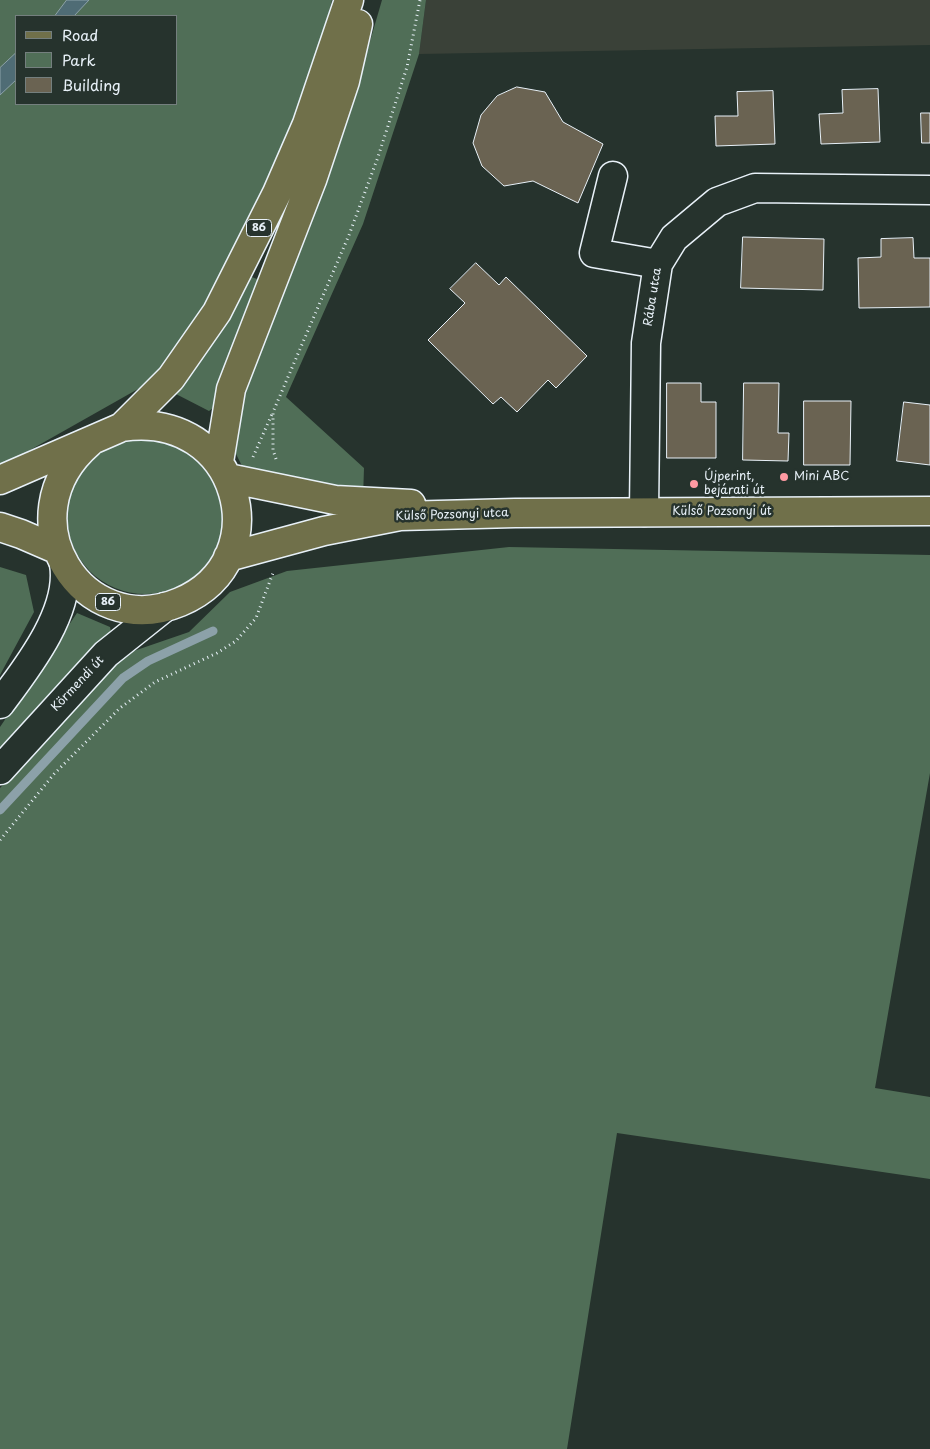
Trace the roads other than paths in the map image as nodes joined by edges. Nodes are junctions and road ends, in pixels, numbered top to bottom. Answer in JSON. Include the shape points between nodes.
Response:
{"nodes":[{"id":1,"x":349,"y":0,"type":"edge"},
{"id":2,"x":362,"y":0,"type":"edge"},
{"id":3,"x":613,"y":176,"type":"dead end"},
{"id":4,"x":930,"y":190,"type":"edge"},
{"id":5,"x":658,"y":264,"type":"junction"},
{"id":6,"x":122,"y":428,"type":"junction"},
{"id":7,"x":89,"y":443,"type":"junction"},
{"id":8,"x":224,"y":470,"type":"junction"},
{"id":9,"x":0,"y":480,"type":"edge"},
{"id":10,"x":930,"y":511,"type":"edge"},
{"id":11,"x":644,"y":512,"type":"junction"},
{"id":12,"x":515,"y":513,"type":"junction"},
{"id":13,"x":0,"y":527,"type":"edge"},
{"id":14,"x":61,"y":557,"type":"junction"},
{"id":15,"x":228,"y":557,"type":"junction"},
{"id":16,"x":165,"y":607,"type":"junction"},
{"id":17,"x":0,"y":704,"type":"edge"},
{"id":18,"x":0,"y":770,"type":"edge"}],
"edges":[{"from":1,"to":6,"type":"main road","number":"86","via":[[307,124],[217,312],[171,378]]},
{"from":2,"to":8,"type":"main road","number":"86","via":[[345,81],[320,156],[231,389]]},
{"from":3,"to":5,"type":"street","via":[[594,253]]},
{"from":4,"to":5,"type":"street","name":"Rába utca","via":[[756,188],[717,202],[674,238]]},
{"from":5,"to":11,"type":"street","name":"Rába utca","via":[[646,343]]},
{"from":6,"to":7,"type":"main road","number":"86"},
{"from":6,"to":8,"type":"main road","number":"86","via":[[140,425],[176,430],[192,438]]},
{"from":7,"to":9,"type":"main road","number":"86"},
{"from":7,"to":14,"type":"main road","number":"86","via":[[66,468],[53,500],[53,534]]},
{"from":8,"to":12,"type":"main road","name":"Külső Pozsonyi utca","via":[[283,489],[335,500]]},
{"from":8,"to":15,"type":"main road","number":"86","via":[[234,493],[237,526]]},
{"from":10,"to":11,"type":"main road","name":"Külső Pozsonyi út"},
{"from":11,"to":12,"type":"main road","name":"Külső Pozsonyi út"},
{"from":12,"to":15,"type":"main road","name":"Külső Pozsonyi utca","via":[[400,516],[282,541]]},
{"from":13,"to":14,"type":"main road","number":"86","via":[[21,534]]},
{"from":14,"to":16,"type":"main road","number":"86","via":[[86,589],[115,605],[148,610]]},
{"from":14,"to":17,"type":"street","via":[[66,577],[62,601],[27,666]]},
{"from":15,"to":16,"type":"main road","number":"86","via":[[208,584],[195,594]]},
{"from":16,"to":18,"type":"street","name":"Körmendi út","via":[[106,654]]}]}
